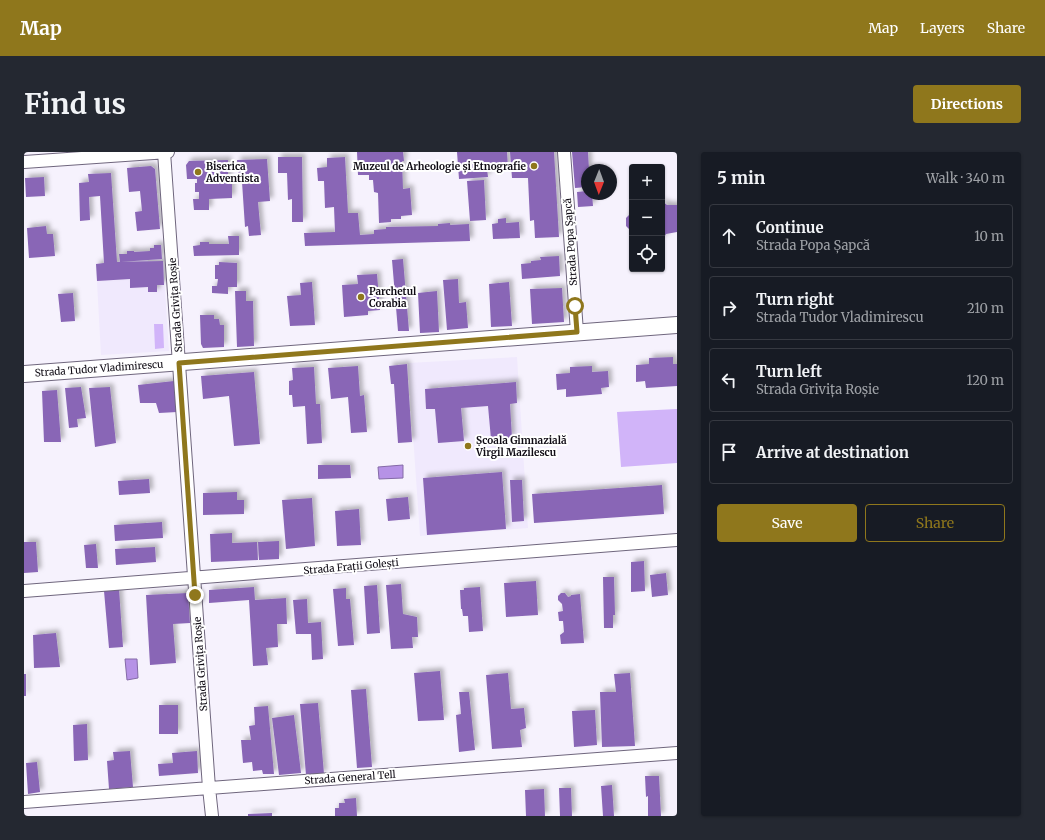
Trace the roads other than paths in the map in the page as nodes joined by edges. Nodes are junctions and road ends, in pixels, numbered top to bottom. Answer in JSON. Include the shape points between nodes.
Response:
{"nodes":[{"id":1,"x":166,"y":152,"type":"edge"},
{"id":2,"x":564,"y":152,"type":"edge"},
{"id":3,"x":24,"y":162,"type":"edge"},
{"id":4,"x":677,"y":325,"type":"edge"},
{"id":5,"x":577,"y":332,"type":"junction"},
{"id":6,"x":179,"y":363,"type":"junction"},
{"id":7,"x":24,"y":374,"type":"edge"},
{"id":8,"x":677,"y":540,"type":"edge"},
{"id":9,"x":194,"y":578,"type":"junction"},
{"id":10,"x":24,"y":591,"type":"edge"},
{"id":11,"x":677,"y":753,"type":"edge"},
{"id":12,"x":209,"y":788,"type":"junction"},
{"id":13,"x":24,"y":802,"type":"edge"},
{"id":14,"x":212,"y":816,"type":"edge"}],
"edges":[{"from":1,"to":3,"type":"street"},
{"from":1,"to":6,"type":"street","name":"Strada Grivița Roșie"},
{"from":2,"to":5,"type":"street","name":"Strada Popa Șapcă"},
{"from":4,"to":5,"type":"street","name":"Strada Tudor Vladimirescu"},
{"from":5,"to":6,"type":"street","name":"Strada Tudor Vladimirescu"},
{"from":6,"to":7,"type":"street","name":"Strada Tudor Vladimirescu"},
{"from":6,"to":9,"type":"street","name":"Strada Grivița Roșie"},
{"from":8,"to":9,"type":"street","name":"Strada Frații Golești"},
{"from":9,"to":10,"type":"street","name":"Strada Frații Golești"},
{"from":9,"to":12,"type":"street","name":"Strada Grivița Roșie"},
{"from":11,"to":12,"type":"street","name":"Strada General Tell"},
{"from":12,"to":13,"type":"street","name":"Strada General Tell"},
{"from":12,"to":14,"type":"street","name":"Strada Grivița Roșie"}]}
